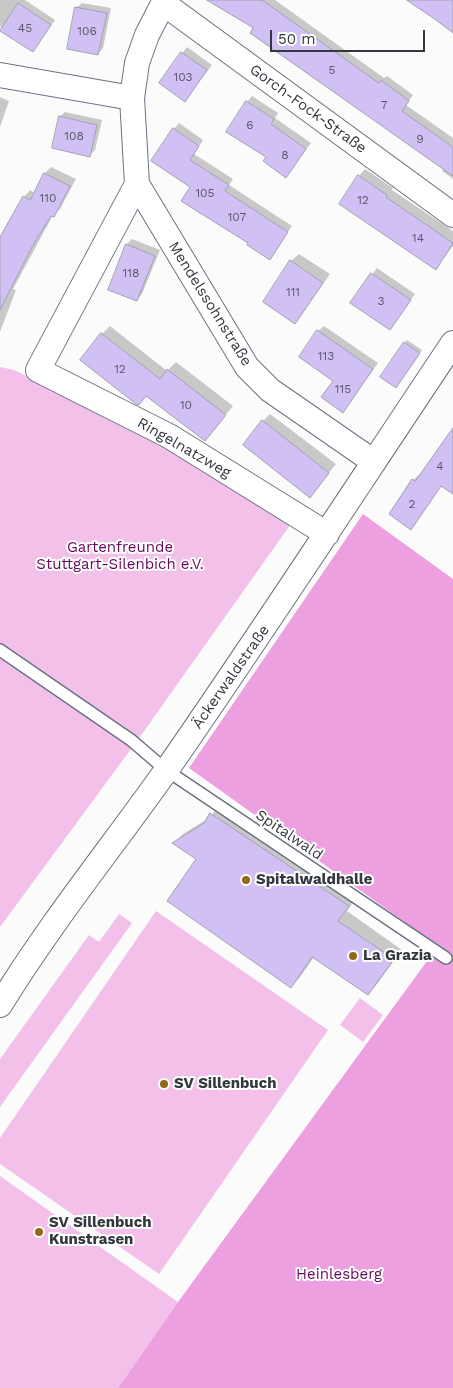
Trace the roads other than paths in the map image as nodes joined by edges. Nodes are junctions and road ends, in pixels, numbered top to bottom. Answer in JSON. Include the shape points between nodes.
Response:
{"nodes":[{"id":1,"x":164,"y":2,"type":"edge"},
{"id":2,"x":0,"y":75,"type":"edge"},
{"id":3,"x":132,"y":98,"type":"junction"},
{"id":4,"x":137,"y":184,"type":"junction"},
{"id":5,"x":453,"y":215,"type":"edge"},
{"id":6,"x":453,"y":343,"type":"edge"},
{"id":7,"x":374,"y":462,"type":"junction"},
{"id":8,"x":327,"y":534,"type":"junction"},
{"id":9,"x":0,"y":650,"type":"edge"},
{"id":10,"x":166,"y":770,"type":"junction"},
{"id":11,"x":446,"y":958,"type":"dead end"},
{"id":12,"x":0,"y":1005,"type":"edge"}],
"edges":[{"from":1,"to":3,"type":"street","name":"Mendelssohnstraße","via":[[140,56]]},
{"from":1,"to":5,"type":"street","name":"Gorch-Fock-Straße"},
{"from":2,"to":3,"type":"street"},
{"from":3,"to":4,"type":"street","name":"Mendelssohnstraße"},
{"from":4,"to":7,"type":"street","name":"Mendelssohnstraße","via":[[248,367],[270,390]]},
{"from":4,"to":8,"type":"street","name":"Ringelnatzweg","via":[[42,360]]},
{"from":6,"to":7,"type":"street","name":"Äckerwaldstraße"},
{"from":7,"to":8,"type":"street","name":"Äckerwaldstraße"},
{"from":8,"to":10,"type":"street","name":"Äckerwaldstraße"},
{"from":9,"to":10,"type":"lane","name":"Spitalwald","via":[[131,740]]},
{"from":10,"to":11,"type":"lane","name":"Spitalwald"},
{"from":10,"to":12,"type":"street","name":"Äckerwaldstraße","via":[[101,857]]}]}
